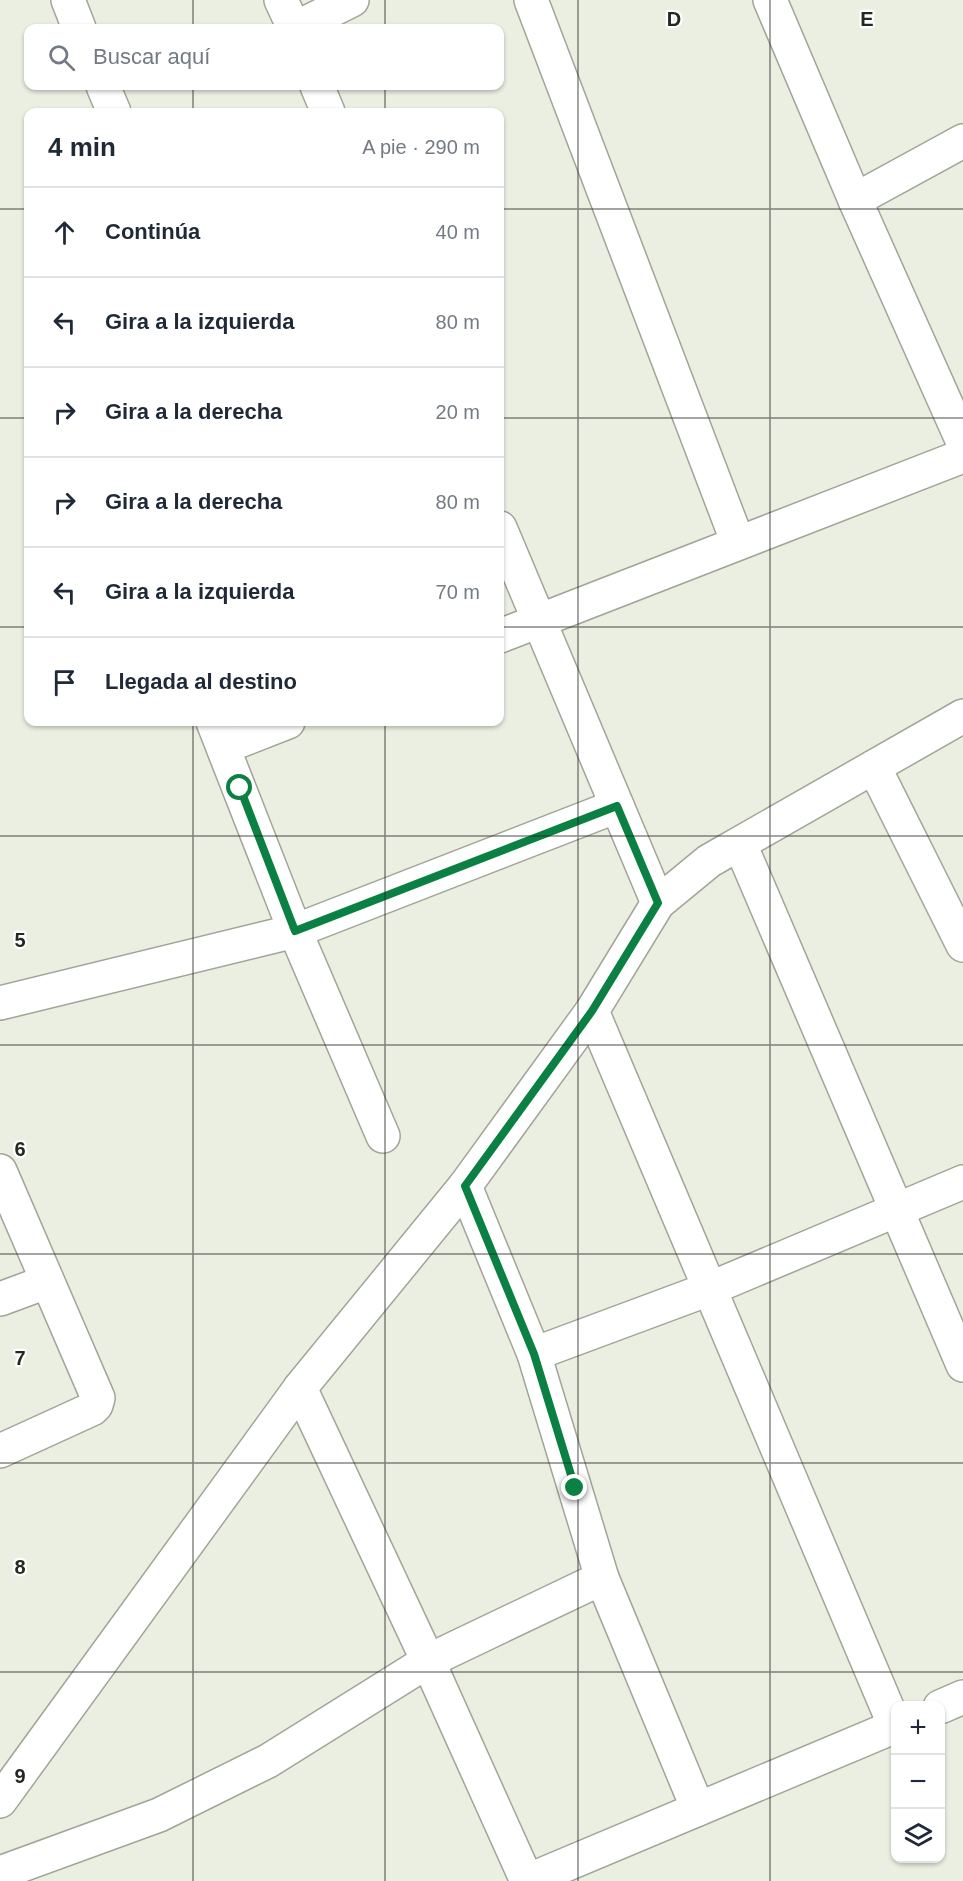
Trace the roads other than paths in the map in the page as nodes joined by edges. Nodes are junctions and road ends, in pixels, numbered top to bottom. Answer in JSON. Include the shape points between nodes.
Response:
{"nodes":[{"id":1,"x":68,"y":0,"type":"edge"},
{"id":2,"x":281,"y":0,"type":"edge"},
{"id":3,"x":352,"y":0,"type":"edge"},
{"id":4,"x":531,"y":0,"type":"edge"},
{"id":5,"x":770,"y":0,"type":"edge"},
{"id":6,"x":77,"y":24,"type":"edge"},
{"id":7,"x":293,"y":24,"type":"edge"},
{"id":8,"x":303,"y":24,"type":"edge"},
{"id":9,"x":105,"y":90,"type":"edge"},
{"id":10,"x":319,"y":90,"type":"edge"},
{"id":11,"x":112,"y":108,"type":"edge"},
{"id":12,"x":326,"y":108,"type":"edge"},
{"id":13,"x":963,"y":141,"type":"edge"},
{"id":14,"x":855,"y":200,"type":"junction"},
{"id":15,"x":955,"y":397,"type":"edge"},
{"id":16,"x":963,"y":442,"type":"edge"},
{"id":17,"x":963,"y":456,"type":"edge"},
{"id":18,"x":504,"y":537,"type":"edge"},
{"id":19,"x":738,"y":543,"type":"junction"},
{"id":20,"x":539,"y":620,"type":"junction"},
{"id":21,"x":504,"y":634,"type":"edge"},
{"id":22,"x":963,"y":716,"type":"edge"},
{"id":23,"x":265,"y":726,"type":"edge"},
{"id":24,"x":218,"y":734,"type":"edge"},
{"id":25,"x":874,"y":767,"type":"junction"},
{"id":26,"x":617,"y":806,"type":"junction"},
{"id":27,"x":740,"y":844,"type":"junction"},
{"id":28,"x":658,"y":903,"type":"junction"},
{"id":29,"x":295,"y":931,"type":"junction"},
{"id":30,"x":963,"y":945,"type":"edge"},
{"id":31,"x":0,"y":1003,"type":"edge"},
{"id":32,"x":592,"y":1011,"type":"junction"},
{"id":33,"x":383,"y":1136,"type":"dead end"},
{"id":34,"x":0,"y":1171,"type":"edge"},
{"id":35,"x":963,"y":1182,"type":"edge"},
{"id":36,"x":465,"y":1186,"type":"junction"},
{"id":37,"x":896,"y":1210,"type":"junction"},
{"id":38,"x":46,"y":1282,"type":"junction"},
{"id":39,"x":710,"y":1289,"type":"junction"},
{"id":40,"x":0,"y":1299,"type":"edge"},
{"id":41,"x":534,"y":1354,"type":"junction"},
{"id":42,"x":963,"y":1365,"type":"edge"},
{"id":43,"x":300,"y":1389,"type":"junction"},
{"id":44,"x":0,"y":1450,"type":"edge"},
{"id":45,"x":602,"y":1578,"type":"junction"},
{"id":46,"x":428,"y":1661,"type":"junction"},
{"id":47,"x":963,"y":1698,"type":"edge"},
{"id":48,"x":945,"y":1705,"type":"edge"},
{"id":49,"x":891,"y":1717,"type":"edge"},
{"id":50,"x":891,"y":1728,"type":"edge"},
{"id":51,"x":0,"y":1801,"type":"edge"},
{"id":52,"x":698,"y":1809,"type":"junction"},
{"id":53,"x":0,"y":1873,"type":"edge"},
{"id":54,"x":527,"y":1881,"type":"edge"}],
"edges":[{"from":1,"to":6,"type":"street"},
{"from":2,"to":7,"type":"street"},
{"from":3,"to":8,"type":"street"},
{"from":4,"to":19,"type":"street"},
{"from":5,"to":14,"type":"street"},
{"from":9,"to":11,"type":"street"},
{"from":10,"to":12,"type":"street"},
{"from":13,"to":14,"type":"street"},
{"from":14,"to":15,"type":"street"},
{"from":15,"to":16,"type":"street"},
{"from":17,"to":19,"type":"street"},
{"from":18,"to":20,"type":"street"},
{"from":19,"to":20,"type":"street"},
{"from":20,"to":21,"type":"street"},
{"from":20,"to":26,"type":"street"},
{"from":22,"to":25,"type":"street"},
{"from":23,"to":24,"type":"street"},
{"from":24,"to":29,"type":"street"},
{"from":25,"to":27,"type":"street"},
{"from":25,"to":30,"type":"street"},
{"from":26,"to":28,"type":"street"},
{"from":26,"to":29,"type":"street"},
{"from":27,"to":28,"type":"street","via":[[709,861]]},
{"from":27,"to":37,"type":"street"},
{"from":28,"to":32,"type":"street"},
{"from":29,"to":31,"type":"street"},
{"from":29,"to":33,"type":"street"},
{"from":32,"to":36,"type":"street"},
{"from":32,"to":39,"type":"street"},
{"from":34,"to":38,"type":"street"},
{"from":35,"to":37,"type":"street"},
{"from":36,"to":41,"type":"street"},
{"from":36,"to":43,"type":"street"},
{"from":37,"to":39,"type":"street"},
{"from":37,"to":42,"type":"street"},
{"from":38,"to":40,"type":"street"},
{"from":38,"to":44,"type":"street","via":[[98,1398],[96,1406]]},
{"from":39,"to":41,"type":"street"},
{"from":39,"to":49,"type":"street"},
{"from":41,"to":45,"type":"street"},
{"from":43,"to":46,"type":"street"},
{"from":43,"to":51,"type":"street"},
{"from":45,"to":46,"type":"street"},
{"from":45,"to":52,"type":"street"},
{"from":46,"to":53,"type":"street","via":[[268,1761],[159,1815]]},
{"from":46,"to":54,"type":"street"},
{"from":47,"to":48,"type":"street"},
{"from":50,"to":52,"type":"street"},
{"from":52,"to":54,"type":"street"}]}
